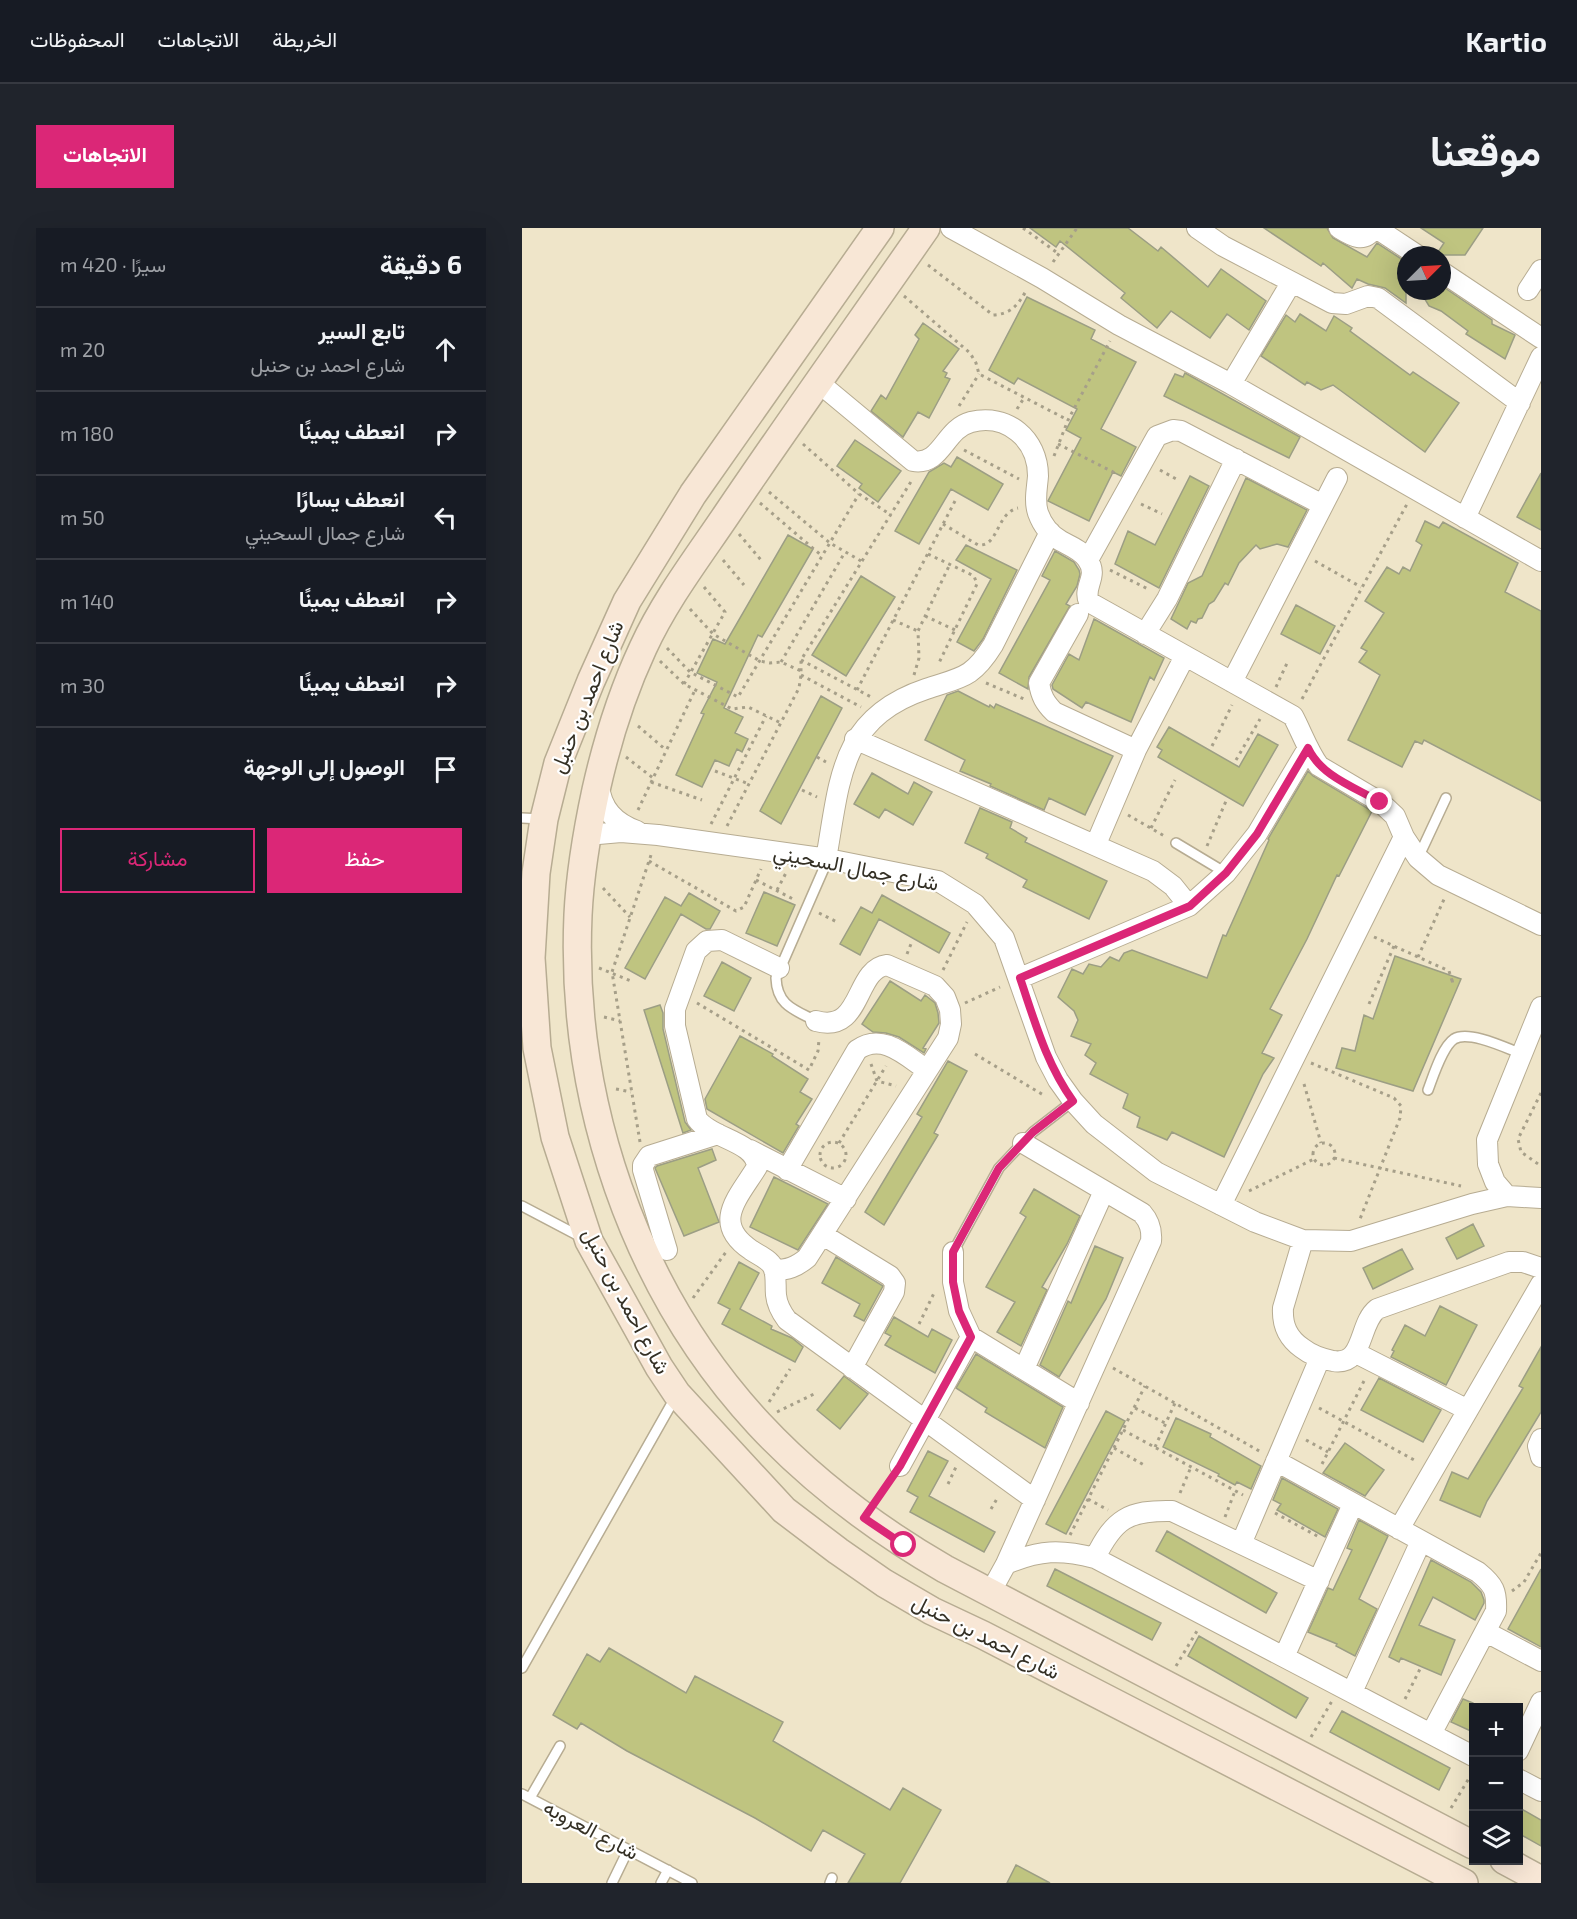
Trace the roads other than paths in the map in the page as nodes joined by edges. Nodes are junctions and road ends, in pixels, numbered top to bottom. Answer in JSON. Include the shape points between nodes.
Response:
{"nodes":[{"id":1,"x":880,"y":228,"type":"edge"},
{"id":2,"x":926,"y":228,"type":"edge"},
{"id":3,"x":951,"y":228,"type":"edge"},
{"id":4,"x":1197,"y":228,"type":"edge"},
{"id":5,"x":1339,"y":228,"type":"edge"},
{"id":6,"x":1375,"y":228,"type":"edge"},
{"id":7,"x":1403,"y":246,"type":"edge"},
{"id":8,"x":1541,"y":270,"type":"edge"},
{"id":9,"x":1451,"y":278,"type":"edge"},
{"id":10,"x":1291,"y":283,"type":"junction"},
{"id":11,"x":1528,"y":290,"type":"dead end"},
{"id":12,"x":1541,"y":338,"type":"edge"},
{"id":13,"x":1541,"y":357,"type":"edge"},
{"id":14,"x":818,"y":382,"type":"junction"},
{"id":15,"x":1231,"y":384,"type":"junction"},
{"id":16,"x":1520,"y":403,"type":"junction"},
{"id":17,"x":1236,"y":459,"type":"junction"},
{"id":18,"x":1337,"y":478,"type":"dead end"},
{"id":19,"x":693,"y":494,"type":"junction"},
{"id":20,"x":1323,"y":505,"type":"junction"},
{"id":21,"x":1465,"y":518,"type":"junction"},
{"id":22,"x":717,"y":529,"type":"junction"},
{"id":23,"x":1050,"y":532,"type":"junction"},
{"id":24,"x":1088,"y":560,"type":"junction"},
{"id":25,"x":1541,"y":561,"type":"edge"},
{"id":26,"x":1078,"y":614,"type":"dead end"},
{"id":27,"x":1145,"y":634,"type":"junction"},
{"id":28,"x":1185,"y":656,"type":"junction"},
{"id":29,"x":1236,"y":685,"type":"junction"},
{"id":30,"x":855,"y":739,"type":"junction"},
{"id":31,"x":1308,"y":748,"type":"junction"},
{"id":32,"x":1136,"y":750,"type":"junction"},
{"id":33,"x":599,"y":778,"type":"junction"},
{"id":34,"x":1446,"y":798,"type":"dead end"},
{"id":35,"x":533,"y":818,"type":"edge"},
{"id":36,"x":643,"y":832,"type":"junction"},
{"id":37,"x":587,"y":835,"type":"junction"},
{"id":38,"x":1404,"y":837,"type":"junction"},
{"id":39,"x":1176,"y":843,"type":"road end"},
{"id":40,"x":1096,"y":844,"type":"junction"},
{"id":41,"x":1418,"y":858,"type":"junction"},
{"id":42,"x":827,"y":859,"type":"junction"},
{"id":43,"x":1226,"y":873,"type":"junction"},
{"id":44,"x":1190,"y":906,"type":"junction"},
{"id":45,"x":1541,"y":925,"type":"edge"},
{"id":46,"x":779,"y":968,"type":"junction"},
{"id":47,"x":1020,"y":978,"type":"junction"},
{"id":48,"x":1541,"y":1007,"type":"edge"},
{"id":49,"x":816,"y":1021,"type":"joint"},
{"id":50,"x":1536,"y":1033,"type":"edge"},
{"id":51,"x":1522,"y":1054,"type":"junction"},
{"id":52,"x":927,"y":1070,"type":"junction"},
{"id":53,"x":1428,"y":1090,"type":"dead end"},
{"id":54,"x":1069,"y":1105,"type":"junction"},
{"id":55,"x":718,"y":1134,"type":"junction"},
{"id":56,"x":1023,"y":1143,"type":"junction"},
{"id":57,"x":750,"y":1150,"type":"junction"},
{"id":58,"x":788,"y":1170,"type":"junction"},
{"id":59,"x":1104,"y":1191,"type":"junction"},
{"id":60,"x":1507,"y":1196,"type":"junction"},
{"id":61,"x":1541,"y":1198,"type":"edge"},
{"id":62,"x":846,"y":1199,"type":"junction"},
{"id":63,"x":1221,"y":1205,"type":"junction"},
{"id":64,"x":522,"y":1206,"type":"edge"},
{"id":65,"x":824,"y":1235,"type":"junction"},
{"id":66,"x":1303,"y":1240,"type":"junction"},
{"id":67,"x":589,"y":1241,"type":"junction"},
{"id":68,"x":667,"y":1250,"type":"dead end"},
{"id":69,"x":953,"y":1252,"type":"joint"},
{"id":70,"x":1541,"y":1268,"type":"edge"},
{"id":71,"x":774,"y":1270,"type":"junction"},
{"id":72,"x":1541,"y":1284,"type":"edge"},
{"id":73,"x":971,"y":1337,"type":"junction"},
{"id":74,"x":696,"y":1342,"type":"junction"},
{"id":75,"x":1365,"y":1357,"type":"junction"},
{"id":76,"x":1320,"y":1358,"type":"junction"},
{"id":77,"x":659,"y":1367,"type":"junction"},
{"id":78,"x":852,"y":1368,"type":"junction"},
{"id":79,"x":1024,"y":1369,"type":"junction"},
{"id":80,"x":677,"y":1394,"type":"junction"},
{"id":81,"x":1079,"y":1403,"type":"junction"},
{"id":82,"x":1468,"y":1410,"type":"junction"},
{"id":83,"x":926,"y":1420,"type":"junction"},
{"id":84,"x":1541,"y":1439,"type":"edge"},
{"id":85,"x":1541,"y":1457,"type":"edge"},
{"id":86,"x":1276,"y":1461,"type":"junction"},
{"id":87,"x":900,"y":1466,"type":"road end"},
{"id":88,"x":1035,"y":1500,"type":"junction"},
{"id":89,"x":1353,"y":1504,"type":"junction"},
{"id":90,"x":1399,"y":1529,"type":"junction"},
{"id":91,"x":1421,"y":1541,"type":"junction"},
{"id":92,"x":1241,"y":1544,"type":"junction"},
{"id":93,"x":1095,"y":1558,"type":"junction"},
{"id":94,"x":1006,"y":1564,"type":"junction"},
{"id":95,"x":1319,"y":1581,"type":"junction"},
{"id":96,"x":990,"y":1593,"type":"junction"},
{"id":97,"x":1486,"y":1632,"type":"junction"},
{"id":98,"x":1284,"y":1657,"type":"junction"},
{"id":99,"x":1541,"y":1661,"type":"edge"},
{"id":100,"x":522,"y":1668,"type":"edge"},
{"id":101,"x":1346,"y":1690,"type":"junction"},
{"id":102,"x":1541,"y":1702,"type":"edge"},
{"id":103,"x":1431,"y":1734,"type":"junction"},
{"id":104,"x":1523,"y":1740,"type":"edge"},
{"id":105,"x":560,"y":1746,"type":"dead end"},
{"id":106,"x":1469,"y":1754,"type":"edge"},
{"id":107,"x":1523,"y":1782,"type":"edge"},
{"id":108,"x":1541,"y":1791,"type":"edge"},
{"id":109,"x":526,"y":1796,"type":"edge"},
{"id":110,"x":1469,"y":1843,"type":"edge"},
{"id":111,"x":628,"y":1850,"type":"junction"},
{"id":112,"x":1513,"y":1865,"type":"edge"},
{"id":113,"x":668,"y":1870,"type":"junction"},
{"id":114,"x":1541,"y":1880,"type":"edge"},
{"id":115,"x":612,"y":1883,"type":"edge"},
{"id":116,"x":661,"y":1883,"type":"edge"},
{"id":117,"x":692,"y":1883,"type":"edge"},
{"id":118,"x":1464,"y":1883,"type":"edge"}],
"edges":[{"from":1,"to":19,"type":"street","name":"شارع احمد بن حنبل"},
{"from":2,"to":14,"type":"street","name":"شارع احمد بن حنبل"},
{"from":3,"to":15,"type":"street"},
{"from":4,"to":10,"type":"street"},
{"from":5,"to":6,"type":"street","via":[[1361,238]]},
{"from":6,"to":7,"type":"street"},
{"from":8,"to":11,"type":"street"},
{"from":9,"to":12,"type":"street"},
{"from":10,"to":15,"type":"street"},
{"from":10,"to":16,"type":"street","via":[[1332,303],[1346,304],[1368,296],[1378,298]]},
{"from":13,"to":16,"type":"street"},
{"from":14,"to":22,"type":"street","name":"شارع احمد بن حنبل"},
{"from":14,"to":23,"type":"street","via":[[913,461],[936,455],[952,432],[967,423],[984,420],[1017,430],[1036,460],[1037,511]]},
{"from":15,"to":21,"type":"street"},
{"from":16,"to":21,"type":"street"},
{"from":17,"to":20,"type":"street"},
{"from":17,"to":24,"type":"street","via":[[1181,431],[1158,436]]},
{"from":17,"to":27,"type":"street","via":[[1167,599]]},
{"from":18,"to":20,"type":"street"},
{"from":19,"to":22,"type":"street"},
{"from":19,"to":35,"type":"street","name":"شارع احمد بن حنبل","via":[[622,610]]},
{"from":20,"to":29,"type":"street"},
{"from":21,"to":25,"type":"street"},
{"from":22,"to":33,"type":"street","name":"شارع احمد بن حنبل","via":[[648,638],[617,710]]},
{"from":23,"to":24,"type":"street"},
{"from":23,"to":30,"type":"street","via":[[983,662],[968,675],[927,688],[883,710]]},
{"from":24,"to":27,"type":"street","via":[[1093,578],[1087,591],[1089,602]]},
{"from":26,"to":32,"type":"street","via":[[1039,683],[1041,694],[1054,712]]},
{"from":27,"to":28,"type":"street"},
{"from":28,"to":29,"type":"street"},
{"from":28,"to":32,"type":"street"},
{"from":29,"to":31,"type":"street","via":[[1293,716]]},
{"from":30,"to":40,"type":"street"},
{"from":30,"to":42,"type":"street","via":[[842,769]]},
{"from":31,"to":38,"type":"street","via":[[1328,773],[1380,802],[1395,816]]},
{"from":31,"to":43,"type":"street","via":[[1257,834]]},
{"from":32,"to":40,"type":"street"},
{"from":33,"to":36,"type":"street","via":[[605,806],[616,820]]},
{"from":33,"to":37,"type":"street","name":"شارع احمد بن حنبل"},
{"from":34,"to":41,"type":"lane"},
{"from":35,"to":67,"type":"street","name":"شارع احمد بن حنبل","via":[[536,873],[531,958],[537,1048],[555,1137]]},
{"from":36,"to":37,"type":"street","name":"شارع جمال السحيني"},
{"from":36,"to":42,"type":"street","name":"شارع جمال السحيني"},
{"from":37,"to":74,"type":"street","name":"شارع احمد بن حنبل","via":[[577,961],[579,1011],[590,1084],[604,1145],[624,1204],[649,1262]]},
{"from":38,"to":41,"type":"street"},
{"from":38,"to":63,"type":"street"},
{"from":39,"to":43,"type":"lane"},
{"from":40,"to":44,"type":"street","via":[[1153,871]]},
{"from":41,"to":45,"type":"street","via":[[1438,875]]},
{"from":42,"to":46,"type":"lane"},
{"from":42,"to":47,"type":"street","name":"شارع جمال السحيني","via":[[938,881],[975,904],[1004,938]]},
{"from":43,"to":44,"type":"street"},
{"from":44,"to":47,"type":"street"},
{"from":46,"to":49,"type":"lane","via":[[776,978],[780,998]]},
{"from":46,"to":55,"type":"street","via":[[715,939],[696,951],[680,993],[675,1026],[694,1112],[700,1124]]},
{"from":47,"to":54,"type":"street","name":"شارع جمال السحيني","via":[[1047,1057]]},
{"from":48,"to":50,"type":"street"},
{"from":49,"to":52,"type":"street","via":[[834,1023],[842,1019],[874,970],[882,965],[891,966],[935,986],[950,1010],[948,1038]]},
{"from":50,"to":51,"type":"street"},
{"from":51,"to":53,"type":"lane","via":[[1468,1035],[1453,1039]]},
{"from":51,"to":60,"type":"street","via":[[1486,1140],[1488,1164],[1495,1182]]},
{"from":52,"to":58,"type":"street","via":[[881,1042],[857,1050]]},
{"from":52,"to":62,"type":"street"},
{"from":54,"to":56,"type":"lane"},
{"from":54,"to":63,"type":"street","name":"شارع جمال السحيني","via":[[1156,1172]]},
{"from":55,"to":57,"type":"street"},
{"from":55,"to":68,"type":"street","via":[[649,1156],[643,1165]]},
{"from":56,"to":59,"type":"street"},
{"from":56,"to":69,"type":"lane","via":[[999,1168]]},
{"from":57,"to":58,"type":"street"},
{"from":57,"to":71,"type":"street","via":[[757,1167],[729,1212],[729,1221],[736,1238],[771,1263]]},
{"from":58,"to":62,"type":"street"},
{"from":59,"to":79,"type":"street"},
{"from":59,"to":81,"type":"street","via":[[1142,1213],[1152,1234]]},
{"from":60,"to":61,"type":"street","name":"شارع جمال السحيني"},
{"from":60,"to":66,"type":"street","name":"شارع جمال السحيني","via":[[1351,1241]]},
{"from":62,"to":65,"type":"street"},
{"from":63,"to":66,"type":"street","name":"شارع جمال السحيني"},
{"from":64,"to":67,"type":"lane"},
{"from":65,"to":71,"type":"street","via":[[798,1266]]},
{"from":65,"to":78,"type":"street","via":[[890,1275],[895,1283],[894,1292]]},
{"from":66,"to":76,"type":"street","via":[[1282,1320],[1291,1339]]},
{"from":67,"to":77,"type":"street","name":"شارع احمد بن حنبل"},
{"from":69,"to":73,"type":"street","via":[[953,1282],[959,1311]]},
{"from":70,"to":75,"type":"street","via":[[1509,1262],[1383,1306],[1367,1320]]},
{"from":71,"to":78,"type":"street","via":[[776,1298],[787,1320]]},
{"from":72,"to":82,"type":"street"},
{"from":73,"to":79,"type":"street"},
{"from":73,"to":83,"type":"street"},
{"from":74,"to":77,"type":"street"},
{"from":74,"to":96,"type":"street","name":"شارع احمد بن حنبل","via":[[757,1421],[798,1462],[864,1518]]},
{"from":75,"to":76,"type":"street","via":[[1339,1362]]},
{"from":75,"to":82,"type":"street"},
{"from":76,"to":86,"type":"street"},
{"from":77,"to":80,"type":"street","name":"شارع احمد بن حنبل"},
{"from":78,"to":83,"type":"street"},
{"from":79,"to":81,"type":"street"},
{"from":80,"to":100,"type":"lane"},
{"from":80,"to":118,"type":"street","name":"شارع احمد بن حنبل","via":[[784,1510],[884,1583]]},
{"from":81,"to":88,"type":"street"},
{"from":82,"to":90,"type":"street"},
{"from":83,"to":87,"type":"street"},
{"from":83,"to":88,"type":"street"},
{"from":84,"to":85,"type":"street"},
{"from":86,"to":89,"type":"street"},
{"from":86,"to":92,"type":"street"},
{"from":88,"to":94,"type":"street"},
{"from":89,"to":90,"type":"street"},
{"from":89,"to":95,"type":"street"},
{"from":90,"to":91,"type":"street"},
{"from":91,"to":97,"type":"street","via":[[1490,1582],[1497,1596],[1496,1611]]},
{"from":91,"to":101,"type":"street"},
{"from":92,"to":93,"type":"street","via":[[1172,1511],[1147,1510],[1124,1519],[1106,1535]]},
{"from":92,"to":95,"type":"street"},
{"from":93,"to":94,"type":"street","via":[[1050,1551]]},
{"from":93,"to":98,"type":"street"},
{"from":94,"to":96,"type":"street"},
{"from":95,"to":98,"type":"street"},
{"from":96,"to":110,"type":"street","name":"شارع احمد بن حنبل"},
{"from":97,"to":99,"type":"street"},
{"from":97,"to":103,"type":"street"},
{"from":98,"to":101,"type":"street"},
{"from":101,"to":103,"type":"street"},
{"from":102,"to":104,"type":"street"},
{"from":103,"to":106,"type":"street"},
{"from":105,"to":109,"type":"lane"},
{"from":107,"to":108,"type":"street"},
{"from":109,"to":111,"type":"lane","name":"شارع العروبه"},
{"from":111,"to":113,"type":"lane","name":"شارع العروبه"},
{"from":111,"to":115,"type":"lane"},
{"from":112,"to":114,"type":"street"},
{"from":113,"to":116,"type":"lane"},
{"from":113,"to":117,"type":"lane","name":"شارع العروبه"}]}
